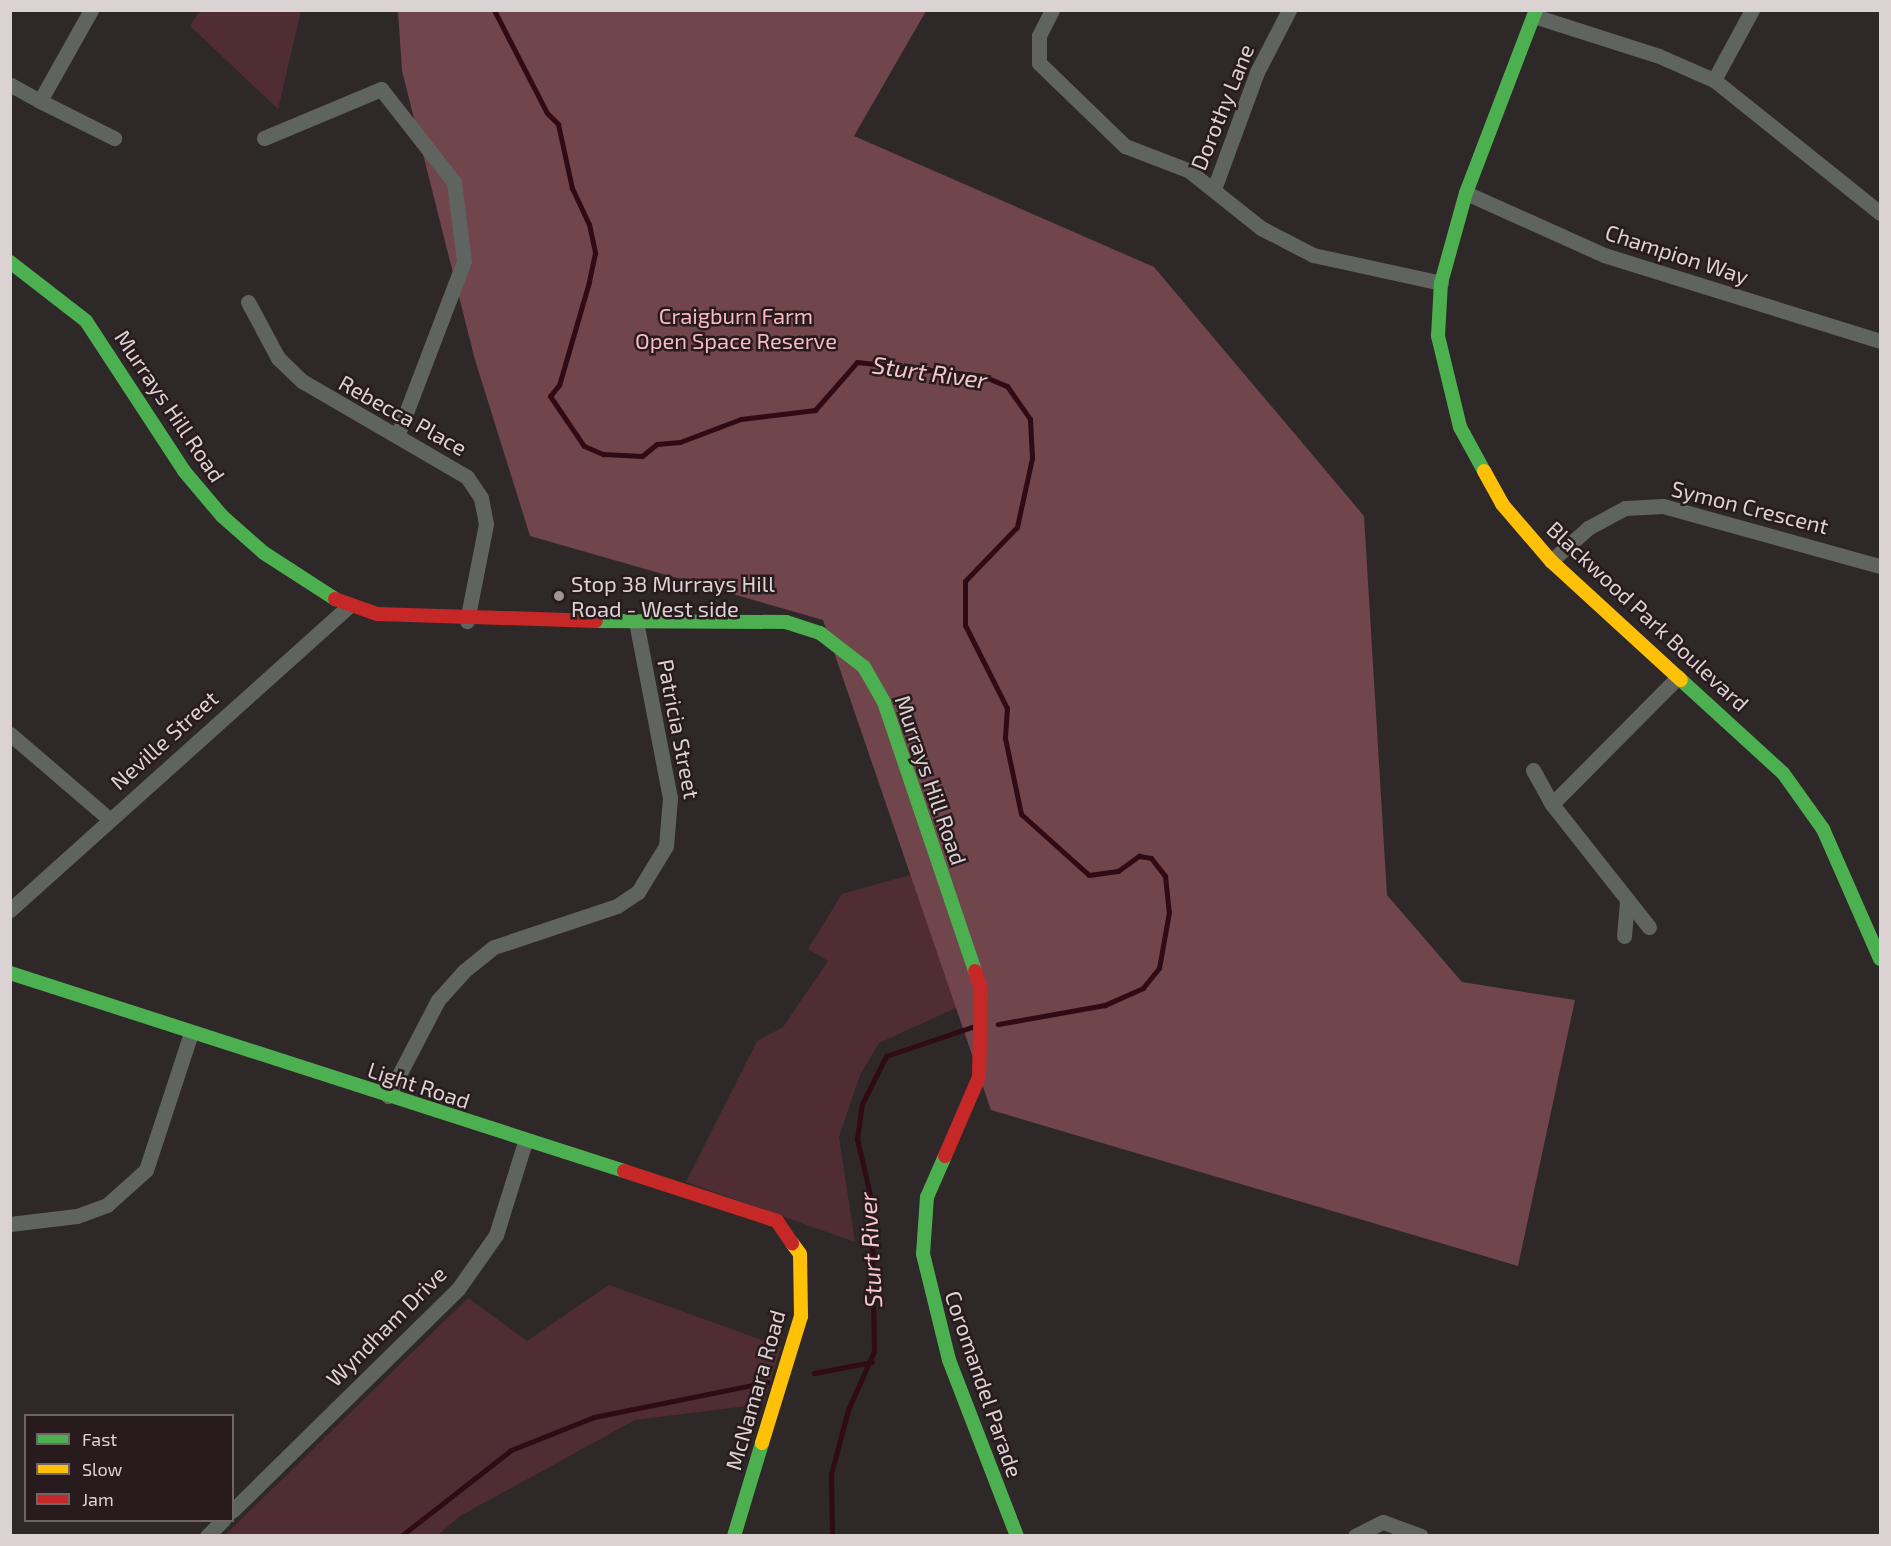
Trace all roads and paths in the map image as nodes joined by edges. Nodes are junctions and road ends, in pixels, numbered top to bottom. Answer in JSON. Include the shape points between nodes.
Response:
{"nodes":[{"id":1,"x":91,"y":10,"type":"edge"},
{"id":2,"x":1052,"y":10,"type":"edge"},
{"id":3,"x":1289,"y":10,"type":"edge"},
{"id":4,"x":1752,"y":10,"type":"edge"},
{"id":5,"x":1535,"y":13,"type":"edge"},
{"id":6,"x":1714,"y":80,"type":"junction"},
{"id":7,"x":11,"y":85,"type":"edge"},
{"id":8,"x":40,"y":101,"type":"junction"},
{"id":9,"x":114,"y":138,"type":"dead end"},
{"id":10,"x":264,"y":138,"type":"dead end"},
{"id":11,"x":1214,"y":189,"type":"junction"},
{"id":12,"x":1466,"y":194,"type":"junction"},
{"id":13,"x":1881,"y":213,"type":"edge"},
{"id":14,"x":10,"y":262,"type":"edge"},
{"id":15,"x":1441,"y":284,"type":"junction"},
{"id":16,"x":248,"y":302,"type":"dead end"},
{"id":17,"x":1881,"y":341,"type":"edge"},
{"id":18,"x":397,"y":436,"type":"junction"},
{"id":19,"x":1551,"y":561,"type":"junction"},
{"id":20,"x":1881,"y":566,"type":"edge"},
{"id":21,"x":349,"y":606,"type":"junction"},
{"id":22,"x":467,"y":621,"type":"junction"},
{"id":23,"x":636,"y":622,"type":"junction"},
{"id":24,"x":1677,"y":677,"type":"junction"},
{"id":25,"x":10,"y":734,"type":"edge"},
{"id":26,"x":1533,"y":770,"type":"dead end"},
{"id":27,"x":1552,"y":804,"type":"junction"},
{"id":28,"x":109,"y":819,"type":"junction"},
{"id":29,"x":1627,"y":900,"type":"junction"},
{"id":30,"x":10,"y":910,"type":"edge"},
{"id":31,"x":1649,"y":927,"type":"dead end"},
{"id":32,"x":1624,"y":936,"type":"dead end"},
{"id":33,"x":1881,"y":959,"type":"edge"},
{"id":34,"x":10,"y":973,"type":"edge"},
{"id":35,"x":191,"y":1033,"type":"junction"},
{"id":36,"x":983,"y":1039,"type":"joint"},
{"id":37,"x":388,"y":1096,"type":"junction"},
{"id":38,"x":525,"y":1142,"type":"junction"},
{"id":39,"x":10,"y":1224,"type":"edge"},
{"id":40,"x":800,"y":1254,"type":"joint"},
{"id":41,"x":234,"y":1509,"type":"edge"},
{"id":42,"x":222,"y":1522,"type":"edge"},
{"id":43,"x":207,"y":1536,"type":"edge"},
{"id":44,"x":734,"y":1536,"type":"edge"},
{"id":45,"x":1017,"y":1536,"type":"edge"},
{"id":46,"x":1355,"y":1536,"type":"edge"},
{"id":47,"x":1420,"y":1536,"type":"edge"}],
"edges":[{"from":1,"to":8,"type":"street"},
{"from":2,"to":11,"type":"street","via":[[1039,36],[1039,63],[1049,78],[1125,146],[1188,170]]},
{"from":3,"to":11,"type":"street","name":"Dorothy Lane","via":[[1257,72]]},
{"from":4,"to":6,"type":"street"},
{"from":5,"to":6,"type":"street","via":[[1659,56]]},
{"from":5,"to":12,"type":"street","name":"Blackwood Park Boulevard"},
{"from":6,"to":13,"type":"street"},
{"from":7,"to":8,"type":"street"},
{"from":8,"to":9,"type":"street"},
{"from":10,"to":18,"type":"street","via":[[381,89],[454,182],[464,261]]},
{"from":11,"to":15,"type":"street","via":[[1261,228],[1313,255]]},
{"from":12,"to":15,"type":"street","name":"Blackwood Park Boulevard"},
{"from":12,"to":17,"type":"street","name":"Champion Way","via":[[1604,255]]},
{"from":14,"to":21,"type":"street","name":"Murrays Hill Road","via":[[86,321],[184,471],[222,516],[264,552]]},
{"from":15,"to":19,"type":"street","name":"Blackwood Park Boulevard","via":[[1438,336],[1460,427],[1502,504]]},
{"from":16,"to":18,"type":"street","name":"Rebecca Place","via":[[278,358],[302,381]]},
{"from":18,"to":22,"type":"street","name":"Rebecca Place","via":[[447,461],[467,477],[481,498],[484,548]]},
{"from":19,"to":20,"type":"street","name":"Symon Crescent","via":[[1588,528],[1625,508],[1663,506]]},
{"from":19,"to":24,"type":"street","name":"Blackwood Park Boulevard"},
{"from":21,"to":22,"type":"street","name":"Murrays Hill Road","via":[[377,614]]},
{"from":21,"to":28,"type":"street","name":"Neville Street"},
{"from":22,"to":23,"type":"street","name":"Murrays Hill Road"},
{"from":23,"to":36,"type":"street","name":"Murrays Hill Road","via":[[786,622],[820,633],[864,667],[884,702],[981,994]]},
{"from":23,"to":37,"type":"street","name":"Patricia Street","via":[[670,798],[666,846],[638,892],[616,906],[494,947],[464,971],[438,1000]]},
{"from":24,"to":27,"type":"street"},
{"from":24,"to":33,"type":"street","name":"Blackwood Park Boulevard","via":[[1783,773],[1851,884]]},
{"from":25,"to":28,"type":"street"},
{"from":26,"to":27,"type":"street"},
{"from":27,"to":29,"type":"street"},
{"from":28,"to":30,"type":"street","name":"Neville Street"},
{"from":29,"to":31,"type":"street"},
{"from":29,"to":32,"type":"street"},
{"from":34,"to":35,"type":"street","name":"Light Road"},
{"from":35,"to":37,"type":"street","name":"Light Road"},
{"from":35,"to":39,"type":"street","via":[[146,1170],[107,1205],[77,1216]]},
{"from":36,"to":45,"type":"street","name":"Coromandel Parade","via":[[979,1077],[927,1197],[923,1254],[949,1360]]},
{"from":37,"to":38,"type":"street","name":"Light Road"},
{"from":38,"to":40,"type":"street","name":"Light Road","via":[[777,1221]]},
{"from":38,"to":41,"type":"street","name":"Wyndham Drive","via":[[496,1235],[458,1289]]},
{"from":40,"to":44,"type":"street","name":"McNamara Road","via":[[801,1316]]},
{"from":42,"to":43,"type":"street"},
{"from":46,"to":47,"type":"street","via":[[1383,1522]]}]}
